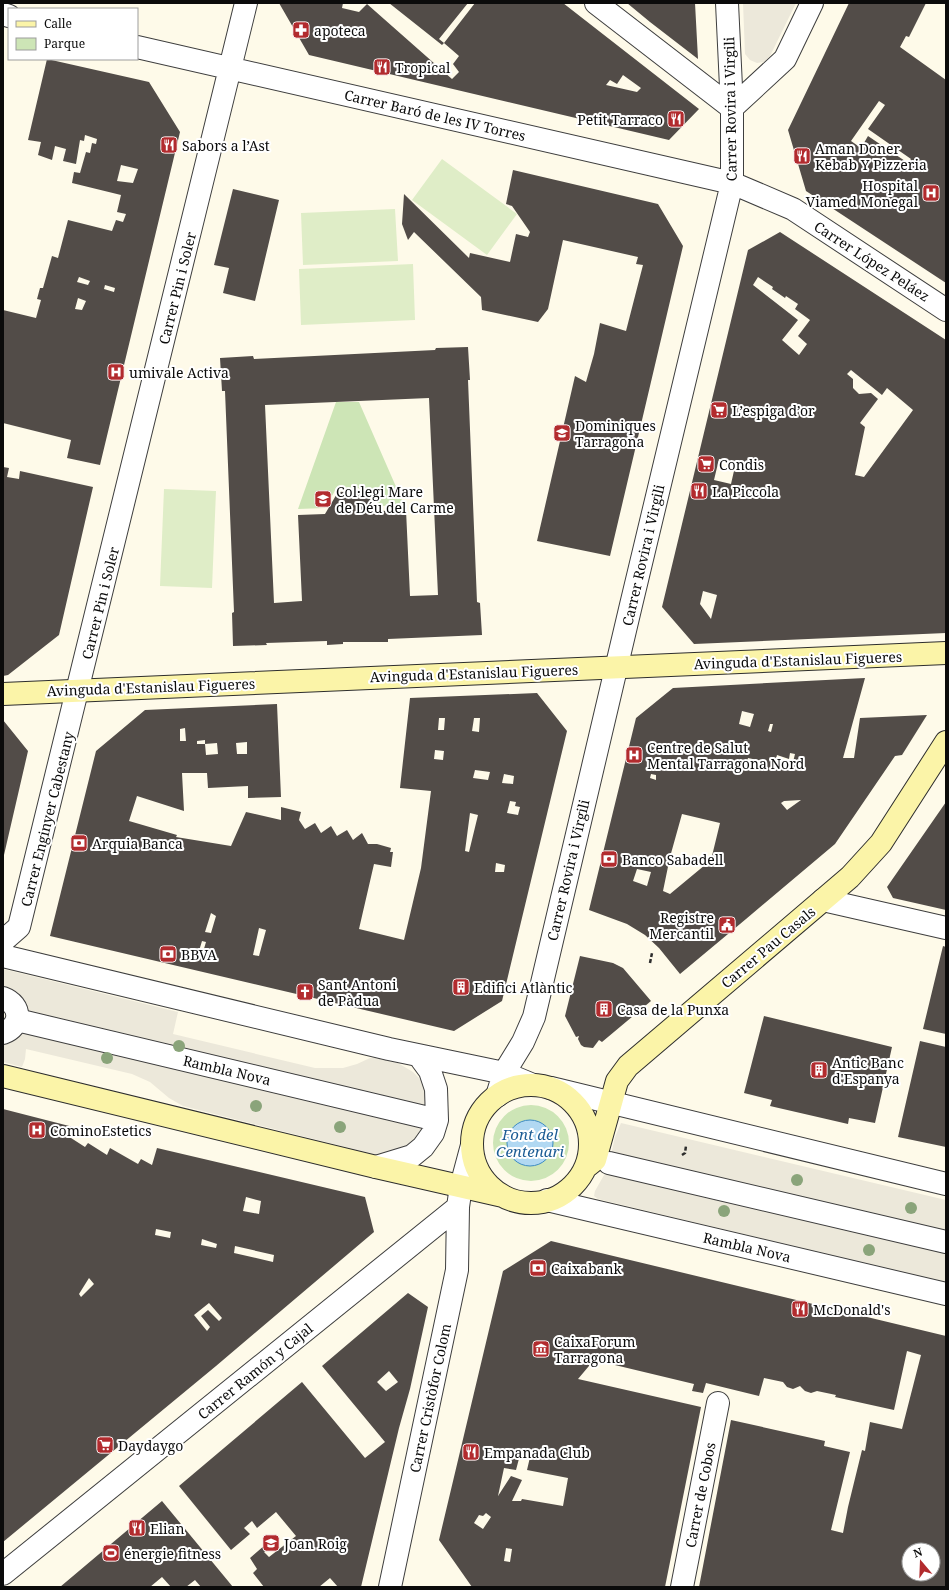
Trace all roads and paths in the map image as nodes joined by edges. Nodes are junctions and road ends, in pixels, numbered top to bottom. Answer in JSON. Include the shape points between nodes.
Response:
{"nodes":[{"id":1,"x":246,"y":3,"type":"edge"},
{"id":2,"x":596,"y":3,"type":"edge"},
{"id":3,"x":727,"y":3,"type":"edge"},
{"id":4,"x":812,"y":3,"type":"edge"},
{"id":5,"x":138,"y":47,"type":"edge"},
{"id":6,"x":231,"y":69,"type":"junction"},
{"id":7,"x":732,"y":108,"type":"junction"},
{"id":8,"x":732,"y":183,"type":"junction"},
{"id":9,"x":946,"y":310,"type":"edge"},
{"id":10,"x":946,"y":653,"type":"edge"},
{"id":11,"x":616,"y":667,"type":"junction"},
{"id":12,"x":79,"y":690,"type":"junction"},
{"id":13,"x":3,"y":694,"type":"edge"},
{"id":14,"x":946,"y":742,"type":"edge"},
{"id":15,"x":823,"y":900,"type":"junction"},
{"id":16,"x":946,"y":928,"type":"edge"},
{"id":17,"x":3,"y":941,"type":"edge"},
{"id":18,"x":652,"y":953,"type":"dead end"},
{"id":19,"x":3,"y":956,"type":"edge"},
{"id":20,"x":650,"y":963,"type":"dead end"},
{"id":21,"x":3,"y":998,"type":"edge"},
{"id":22,"x":10,"y":1026,"type":"edge"},
{"id":23,"x":419,"y":1056,"type":"junction"},
{"id":24,"x":504,"y":1073,"type":"junction"},
{"id":25,"x":3,"y":1076,"type":"edge"},
{"id":26,"x":542,"y":1086,"type":"junction"},
{"id":27,"x":497,"y":1096,"type":"junction"},
{"id":28,"x":610,"y":1103,"type":"junction"},
{"id":29,"x":437,"y":1120,"type":"junction"},
{"id":30,"x":472,"y":1146,"type":"junction"},
{"id":31,"x":609,"y":1163,"type":"dead end"},
{"id":32,"x":376,"y":1167,"type":"junction"},
{"id":33,"x":585,"y":1168,"type":"junction"},
{"id":34,"x":946,"y":1184,"type":"edge"},
{"id":35,"x":461,"y":1186,"type":"junction"},
{"id":36,"x":503,"y":1196,"type":"junction"},
{"id":37,"x":547,"y":1200,"type":"junction"},
{"id":38,"x":458,"y":1207,"type":"junction"},
{"id":39,"x":946,"y":1242,"type":"edge"},
{"id":40,"x":946,"y":1294,"type":"edge"},
{"id":41,"x":718,"y":1403,"type":"dead end"},
{"id":42,"x":3,"y":1574,"type":"edge"},
{"id":43,"x":390,"y":1587,"type":"edge"},
{"id":44,"x":682,"y":1587,"type":"edge"}],
"edges":[{"from":1,"to":6,"type":"street","name":"Carrer Pin i Soler"},
{"from":2,"to":7,"type":"street"},
{"from":3,"to":7,"type":"street","name":"Carrer Rovira i Virgili"},
{"from":4,"to":7,"type":"street","via":[[785,59]]},
{"from":5,"to":6,"type":"street","name":"Carrer Baró de les IV Torres"},
{"from":6,"to":8,"type":"street","name":"Carrer Baró de les IV Torres"},
{"from":6,"to":12,"type":"street","name":"Carrer Pin i Soler"},
{"from":7,"to":8,"type":"street","name":"Carrer Rovira i Virgili"},
{"from":8,"to":9,"type":"street","name":"Carrer López Peláez","via":[[793,209]]},
{"from":8,"to":11,"type":"street","name":"Carrer Rovira i Virgili"},
{"from":10,"to":11,"type":"main road","name":"Avinguda d'Estanislau Figueres"},
{"from":11,"to":12,"type":"main road","name":"Avinguda d'Estanislau Figueres"},
{"from":11,"to":24,"type":"street","name":"Carrer Rovira i Virgili","via":[[534,1018]]},
{"from":12,"to":13,"type":"main road","name":"Avinguda d'Estanislau Figueres"},
{"from":12,"to":17,"type":"street","name":"Carrer Enginyer Cabestany","via":[[19,927]]},
{"from":14,"to":15,"type":"main road","name":"Carrer Pau Casals","via":[[881,843],[850,877]]},
{"from":15,"to":16,"type":"street"},
{"from":15,"to":28,"type":"main road","name":"Carrer Pau Casals","via":[[628,1066],[616,1081]]},
{"from":18,"to":20,"type":"path"},
{"from":19,"to":23,"type":"street"},
{"from":21,"to":22,"type":"street","name":"Rambla Nova","via":[[9,1000],[16,1009]]},
{"from":22,"to":29,"type":"street","name":"Rambla Nova"},
{"from":23,"to":24,"type":"street"},
{"from":23,"to":29,"type":"street","via":[[430,1071],[436,1089]]},
{"from":24,"to":26,"type":"street"},
{"from":24,"to":27,"type":"street","name":"Carrer Rovira i Virgili"},
{"from":25,"to":32,"type":"main road"},
{"from":26,"to":27,"type":"main road","via":[[514,1087]]},
{"from":26,"to":28,"type":"street"},
{"from":26,"to":33,"type":"main road","via":[[568,1097],[581,1111],[588,1128],[590,1143]]},
{"from":27,"to":30,"type":"main road","via":[[486,1105],[478,1117],[473,1131]]},
{"from":28,"to":33,"type":"main road","name":"Carrer Pau Casals","via":[[595,1160]]},
{"from":28,"to":34,"type":"street"},
{"from":29,"to":32,"type":"street","via":[[433,1133],[423,1147],[412,1156]]},
{"from":30,"to":35,"type":"street"},
{"from":30,"to":36,"type":"main road","via":[[476,1166],[486,1183]]},
{"from":31,"to":39,"type":"street"},
{"from":32,"to":35,"type":"main road"},
{"from":33,"to":37,"type":"main road","via":[[576,1182],[563,1193]]},
{"from":35,"to":36,"type":"main road"},
{"from":35,"to":38,"type":"street"},
{"from":36,"to":37,"type":"main road","via":[[532,1203]]},
{"from":37,"to":40,"type":"street","name":"Rambla Nova"},
{"from":38,"to":42,"type":"street","name":"Carrer Ramón y Cajal"},
{"from":38,"to":43,"type":"street","name":"Carrer Cristòfor Colom","via":[[457,1270]]},
{"from":41,"to":44,"type":"street","name":"Carrer de Cobos"}]}
